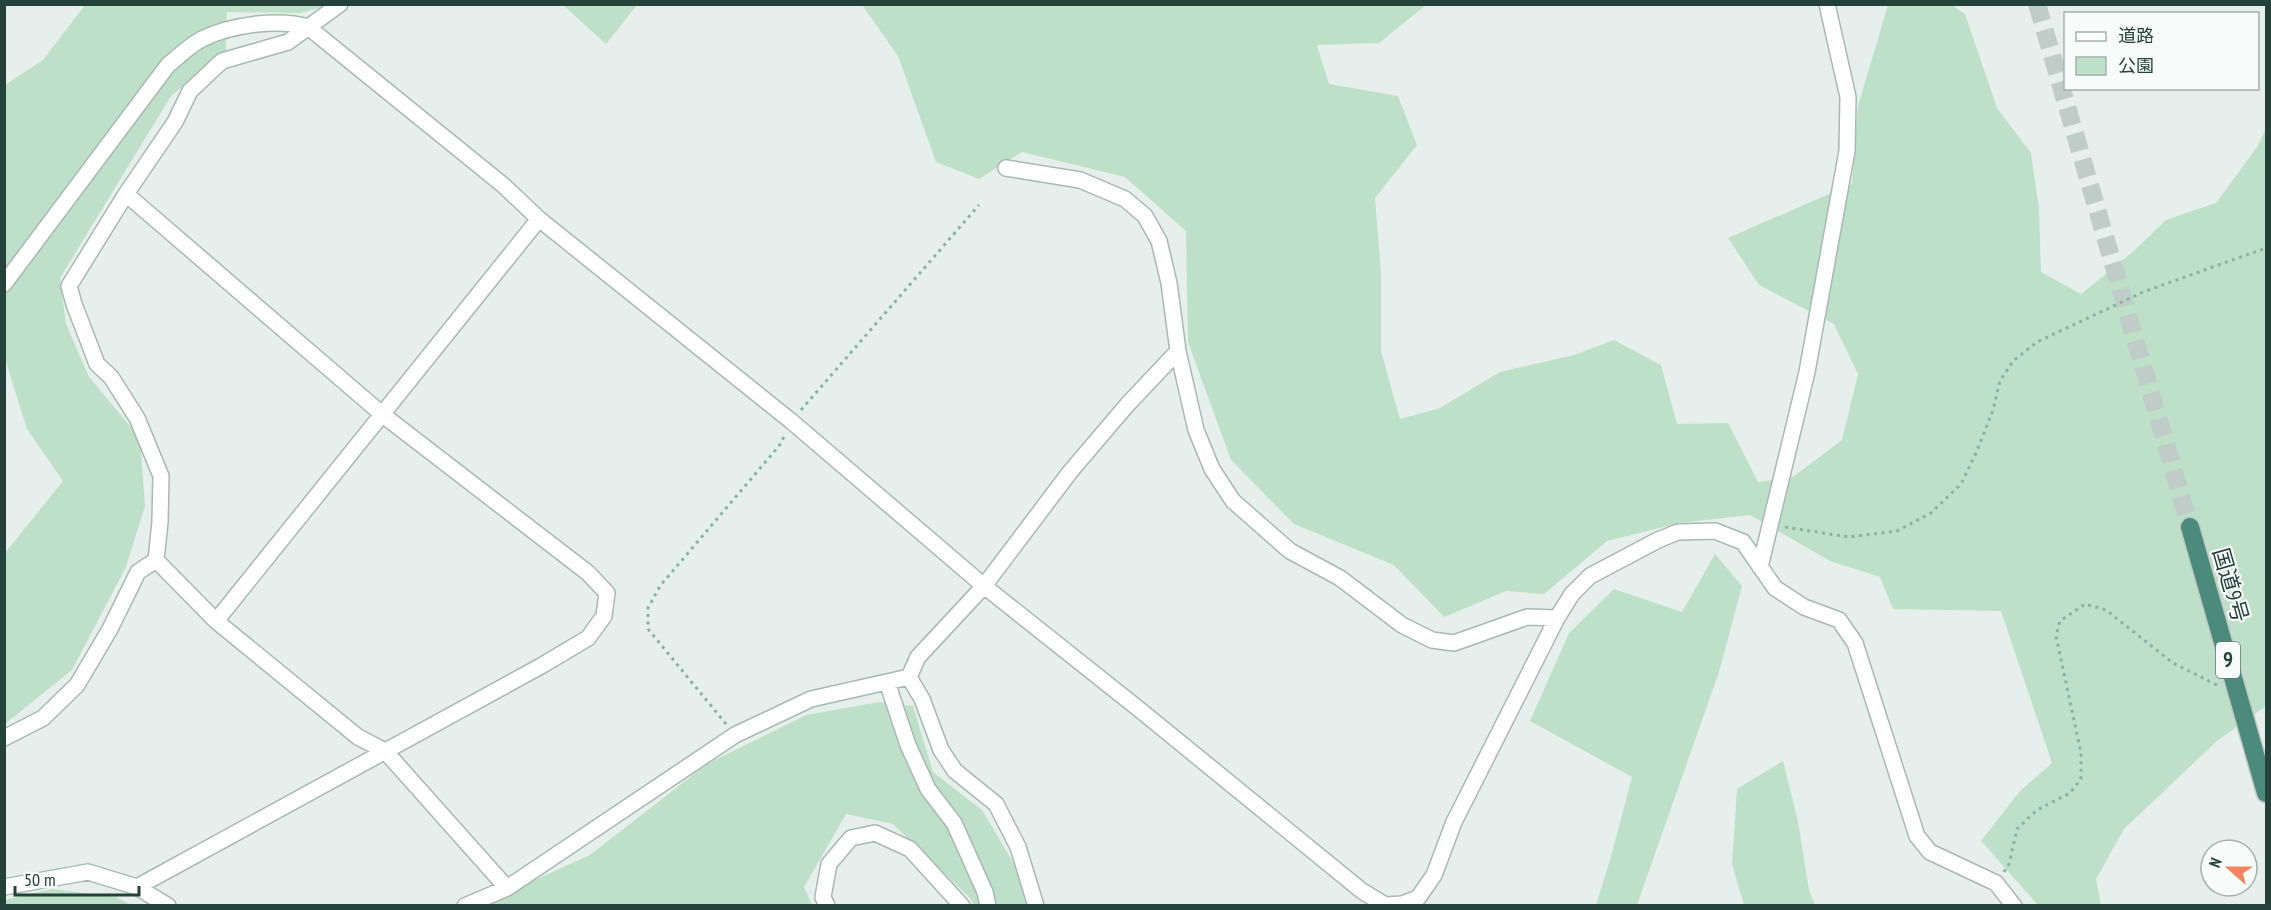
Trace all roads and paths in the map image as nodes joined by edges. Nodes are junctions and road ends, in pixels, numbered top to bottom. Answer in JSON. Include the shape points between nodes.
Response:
{"nodes":[{"id":1,"x":340,"y":4,"type":"edge"},
{"id":2,"x":1827,"y":4,"type":"edge"},
{"id":3,"x":308,"y":27,"type":"junction"},
{"id":4,"x":1006,"y":168,"type":"dead end"},
{"id":5,"x":126,"y":194,"type":"junction"},
{"id":6,"x":979,"y":205,"type":"dead end"},
{"id":7,"x":539,"y":219,"type":"junction"},
{"id":8,"x":2266,"y":248,"type":"edge"},
{"id":9,"x":4,"y":284,"type":"edge"},
{"id":10,"x":1178,"y":351,"type":"junction"},
{"id":11,"x":383,"y":415,"type":"junction"},
{"id":12,"x":791,"y":421,"type":"junction"},
{"id":13,"x":1772,"y":524,"type":"junction"},
{"id":14,"x":2190,"y":527,"type":"tunnel mouth"},
{"id":15,"x":156,"y":560,"type":"junction"},
{"id":16,"x":1760,"y":567,"type":"junction"},
{"id":17,"x":984,"y":586,"type":"junction"},
{"id":18,"x":1557,"y":618,"type":"junction"},
{"id":19,"x":216,"y":621,"type":"junction"},
{"id":20,"x":909,"y":677,"type":"junction"},
{"id":21,"x":887,"y":681,"type":"junction"},
{"id":22,"x":2237,"y":694,"type":"junction"},
{"id":23,"x":735,"y":735,"type":"junction"},
{"id":24,"x":4,"y":738,"type":"edge"},
{"id":25,"x":385,"y":751,"type":"junction"},
{"id":26,"x":2266,"y":794,"type":"edge"},
{"id":27,"x":1996,"y":883,"type":"junction"},
{"id":28,"x":138,"y":886,"type":"junction"},
{"id":29,"x":4,"y":887,"type":"edge"},
{"id":30,"x":507,"y":888,"type":"junction"},
{"id":31,"x":1402,"y":905,"type":"edge"},
{"id":32,"x":168,"y":906,"type":"edge"},
{"id":33,"x":465,"y":906,"type":"edge"},
{"id":34,"x":827,"y":906,"type":"edge"},
{"id":35,"x":962,"y":906,"type":"edge"},
{"id":36,"x":988,"y":906,"type":"edge"},
{"id":37,"x":1036,"y":906,"type":"edge"},
{"id":38,"x":2014,"y":906,"type":"edge"}],
"edges":[{"from":1,"to":3,"type":"street"},
{"from":2,"to":13,"type":"street","via":[[1848,97],[1846,151],[1807,372]]},
{"from":3,"to":5,"type":"street","via":[[288,42],[222,61],[190,91],[175,122]]},
{"from":3,"to":7,"type":"street","via":[[503,185]]},
{"from":3,"to":9,"type":"street","via":[[293,22],[251,24],[201,39],[168,65]]},
{"from":4,"to":10,"type":"street","via":[[1080,180],[1125,199],[1145,216],[1158,241],[1169,283]]},
{"from":5,"to":11,"type":"street"},
{"from":5,"to":15,"type":"street","via":[[69,286],[97,364],[111,377],[137,418],[160,476]]},
{"from":6,"to":12,"type":"path"},
{"from":7,"to":11,"type":"street"},
{"from":7,"to":12,"type":"street"},
{"from":8,"to":13,"type":"path","via":[[2143,292],[2037,342],[2013,361],[2001,381],[1961,484],[1931,513],[1896,531],[1848,537]]},
{"from":10,"to":17,"type":"street","via":[[1070,472]]},
{"from":10,"to":18,"type":"street","via":[[1197,430],[1212,469],[1233,501],[1290,551],[1340,578],[1402,626],[1432,640],[1454,644],[1527,617]]},
{"from":11,"to":19,"type":"street"},
{"from":11,"to":25,"type":"street","via":[[588,573],[607,593],[604,616],[588,638]]},
{"from":12,"to":17,"type":"street"},
{"from":12,"to":23,"type":"path","via":[[779,446],[660,586],[648,608],[648,629]]},
{"from":13,"to":16,"type":"street"},
{"from":14,"to":22,"type":"highway","name":"国道9号","number":"9"},
{"from":15,"to":19,"type":"street"},
{"from":15,"to":24,"type":"street","via":[[138,572],[77,685],[43,718]]},
{"from":16,"to":18,"type":"street","via":[[1743,542],[1715,531],[1678,532],[1590,576],[1572,594]]},
{"from":16,"to":27,"type":"street","via":[[1775,588],[1804,607],[1839,620],[1855,644],[1917,836],[1930,852]]},
{"from":17,"to":20,"type":"street","via":[[918,657]]},
{"from":17,"to":31,"type":"street","via":[[1362,891],[1384,905]]},
{"from":18,"to":31,"type":"street","via":[[1454,822],[1434,875],[1418,898]]},
{"from":19,"to":25,"type":"street","via":[[358,737]]},
{"from":20,"to":21,"type":"street"},
{"from":20,"to":37,"type":"street","via":[[922,699],[940,750],[955,771],[996,804],[1018,847]]},
{"from":21,"to":23,"type":"street","via":[[811,699]]},
{"from":21,"to":36,"type":"street","via":[[908,745],[928,789],[954,823]]},
{"from":22,"to":26,"type":"highway","name":"国道9号","number":"9"},
{"from":22,"to":27,"type":"path","via":[[2173,663],[2106,610],[2085,604],[2060,621],[2055,636],[2081,753],[2081,779],[2070,793],[2037,810],[2017,829],[2010,864]]},
{"from":23,"to":30,"type":"street"},
{"from":25,"to":28,"type":"street"},
{"from":25,"to":30,"type":"street"},
{"from":27,"to":38,"type":"street"},
{"from":28,"to":29,"type":"street","via":[[88,872]]},
{"from":28,"to":32,"type":"street"},
{"from":30,"to":33,"type":"street"},
{"from":34,"to":35,"type":"street","via":[[823,897],[829,864],[851,838],[875,833],[910,849]]}]}
